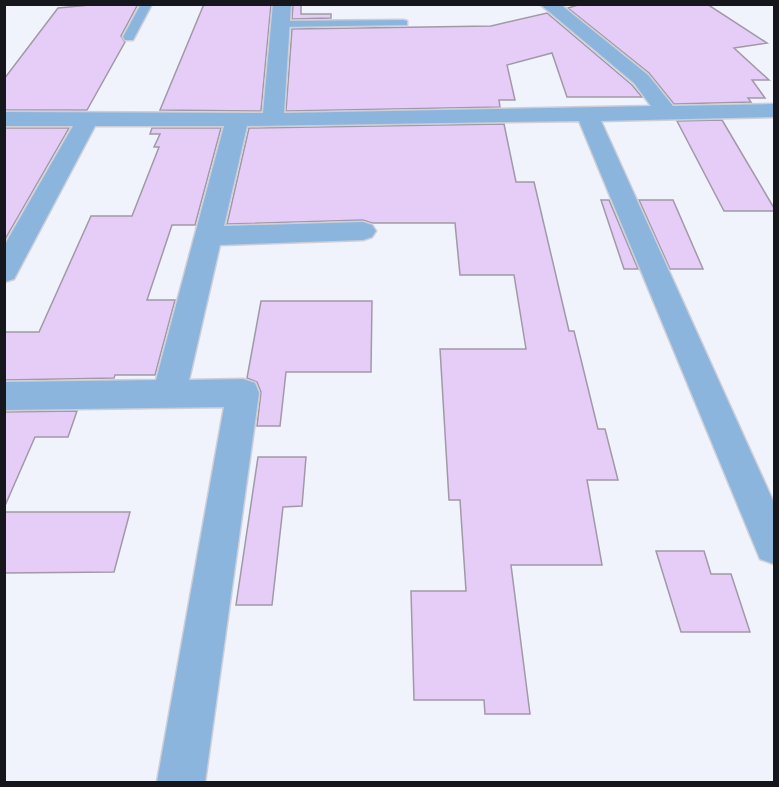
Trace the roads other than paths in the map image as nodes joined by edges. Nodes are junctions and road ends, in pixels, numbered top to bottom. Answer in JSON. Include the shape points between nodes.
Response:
{"nodes":[{"id":1,"x":147,"y":4,"type":"edge"},
{"id":2,"x":554,"y":5,"type":"edge"},
{"id":3,"x":280,"y":14,"type":"edge"},
{"id":4,"x":403,"y":23,"type":"dead end"},
{"id":5,"x":129,"y":37,"type":"dead end"},
{"id":6,"x":774,"y":110,"type":"edge"},
{"id":7,"x":667,"y":112,"type":"junction"},
{"id":8,"x":587,"y":115,"type":"junction"},
{"id":9,"x":4,"y":119,"type":"edge"},
{"id":10,"x":87,"y":120,"type":"junction"},
{"id":11,"x":237,"y":120,"type":"junction"},
{"id":12,"x":273,"y":120,"type":"junction"},
{"id":13,"x":363,"y":231,"type":"dead end"},
{"id":14,"x":208,"y":236,"type":"junction"},
{"id":15,"x":4,"y":272,"type":"edge"},
{"id":16,"x":169,"y":394,"type":"junction"},
{"id":17,"x":4,"y":396,"type":"edge"},
{"id":18,"x":774,"y":545,"type":"edge"},
{"id":19,"x":181,"y":783,"type":"edge"}],
"edges":[{"from":1,"to":5,"type":"lane"},
{"from":2,"to":7,"type":"street","via":[[641,79]]},
{"from":3,"to":4,"type":"lane"},
{"from":3,"to":12,"type":"street"},
{"from":6,"to":7,"type":"street"},
{"from":7,"to":8,"type":"street"},
{"from":8,"to":12,"type":"street"},
{"from":8,"to":18,"type":"street"},
{"from":9,"to":10,"type":"street"},
{"from":10,"to":11,"type":"street"},
{"from":10,"to":15,"type":"street"},
{"from":11,"to":12,"type":"street"},
{"from":11,"to":14,"type":"street"},
{"from":13,"to":14,"type":"street"},
{"from":14,"to":16,"type":"street"},
{"from":16,"to":17,"type":"street"},
{"from":16,"to":19,"type":"street","via":[[243,393]]}]}
